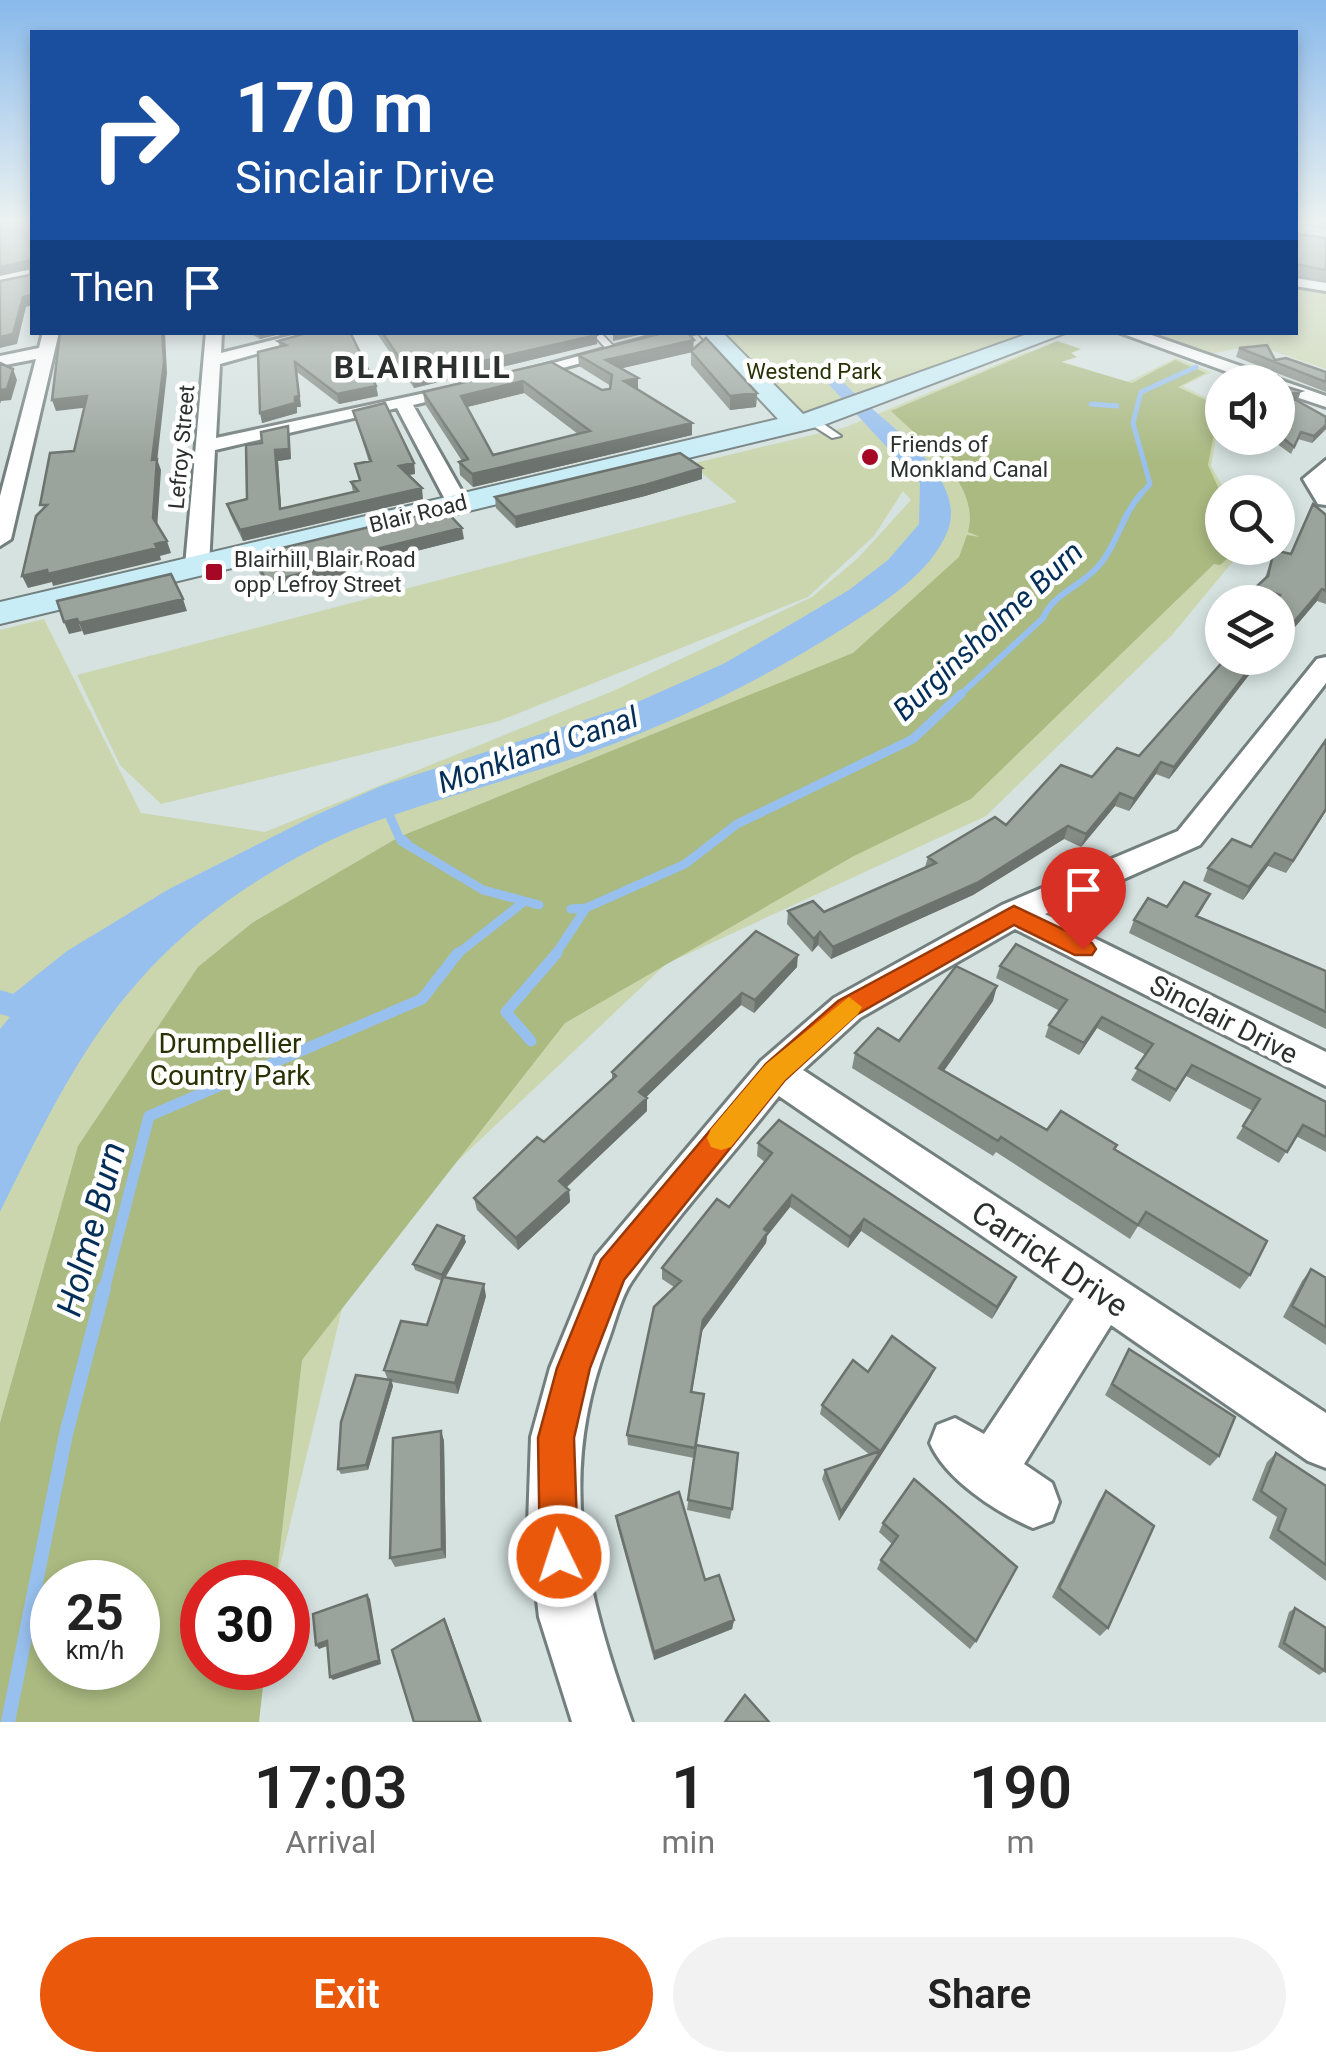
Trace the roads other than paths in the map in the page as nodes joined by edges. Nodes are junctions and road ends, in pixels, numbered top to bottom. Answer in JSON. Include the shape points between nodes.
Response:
{"nodes":[{"id":1,"x":214,"y":335,"type":"edge"},
{"id":2,"x":315,"y":335,"type":"edge"},
{"id":3,"x":598,"y":335,"type":"edge"},
{"id":4,"x":609,"y":335,"type":"edge"},
{"id":5,"x":678,"y":335,"type":"edge"},
{"id":6,"x":712,"y":335,"type":"edge"},
{"id":7,"x":1049,"y":335,"type":"edge"},
{"id":8,"x":1135,"y":335,"type":"edge"},
{"id":9,"x":49,"y":342,"type":"edge"},
{"id":10,"x":617,"y":351,"type":"junction"},
{"id":11,"x":214,"y":360,"type":"junction"},
{"id":12,"x":0,"y":361,"type":"edge"},
{"id":13,"x":1221,"y":365,"type":"edge"},
{"id":14,"x":500,"y":379,"type":"edge"},
{"id":15,"x":480,"y":384,"type":"edge"},
{"id":16,"x":1295,"y":391,"type":"edge"},
{"id":17,"x":402,"y":402,"type":"junction"},
{"id":18,"x":1326,"y":402,"type":"edge"},
{"id":19,"x":820,"y":423,"type":"junction"},
{"id":20,"x":204,"y":447,"type":"junction"},
{"id":21,"x":1326,"y":466,"type":"edge"},
{"id":22,"x":1326,"y":499,"type":"edge"},
{"id":23,"x":458,"y":504,"type":"junction"},
{"id":24,"x":0,"y":539,"type":"edge"},
{"id":25,"x":197,"y":566,"type":"junction"},
{"id":26,"x":0,"y":613,"type":"edge"},
{"id":27,"x":1326,"y":664,"type":"edge"},
{"id":28,"x":1014,"y":914,"type":"junction"},
{"id":29,"x":1326,"y":1070,"type":"edge"},
{"id":30,"x":775,"y":1072,"type":"junction"},
{"id":31,"x":1104,"y":1295,"type":"junction"},
{"id":32,"x":1326,"y":1443,"type":"edge"},
{"id":33,"x":1033,"y":1502,"type":"dead end"},
{"id":34,"x":602,"y":1722,"type":"edge"}],
"edges":[{"from":1,"to":11,"type":"street","name":"Lefroy Street"},
{"from":2,"to":11,"type":"street"},
{"from":3,"to":10,"type":"lane"},
{"from":4,"to":10,"type":"lane"},
{"from":5,"to":10,"type":"street"},
{"from":6,"to":19,"type":"street"},
{"from":7,"to":19,"type":"street","name":"Blair Road"},
{"from":8,"to":13,"type":"street"},
{"from":9,"to":12,"type":"street"},
{"from":9,"to":24,"type":"street"},
{"from":10,"to":14,"type":"street","via":[[566,370]]},
{"from":11,"to":20,"type":"street","name":"Lefroy Street"},
{"from":15,"to":17,"type":"street"},
{"from":16,"to":18,"type":"street"},
{"from":17,"to":20,"type":"street"},
{"from":17,"to":23,"type":"street"},
{"from":19,"to":23,"type":"street","name":"Blair Road"},
{"from":20,"to":25,"type":"street","name":"Lefroy Street"},
{"from":21,"to":22,"type":"street","via":[[1313,480]]},
{"from":23,"to":25,"type":"street","name":"Blair Road"},
{"from":25,"to":26,"type":"street","name":"Blair Road"},
{"from":27,"to":28,"type":"street","via":[[1189,838]]},
{"from":28,"to":29,"type":"street","name":"Sinclair Drive"},
{"from":28,"to":30,"type":"street","via":[[847,1008]]},
{"from":30,"to":31,"type":"street","name":"Carrick Drive"},
{"from":30,"to":34,"type":"street","via":[[612,1271],[574,1368],[556,1438],[555,1525],[567,1617]]},
{"from":31,"to":32,"type":"street","name":"Carrick Drive"},
{"from":31,"to":33,"type":"street","via":[[972,1457]]}]}
